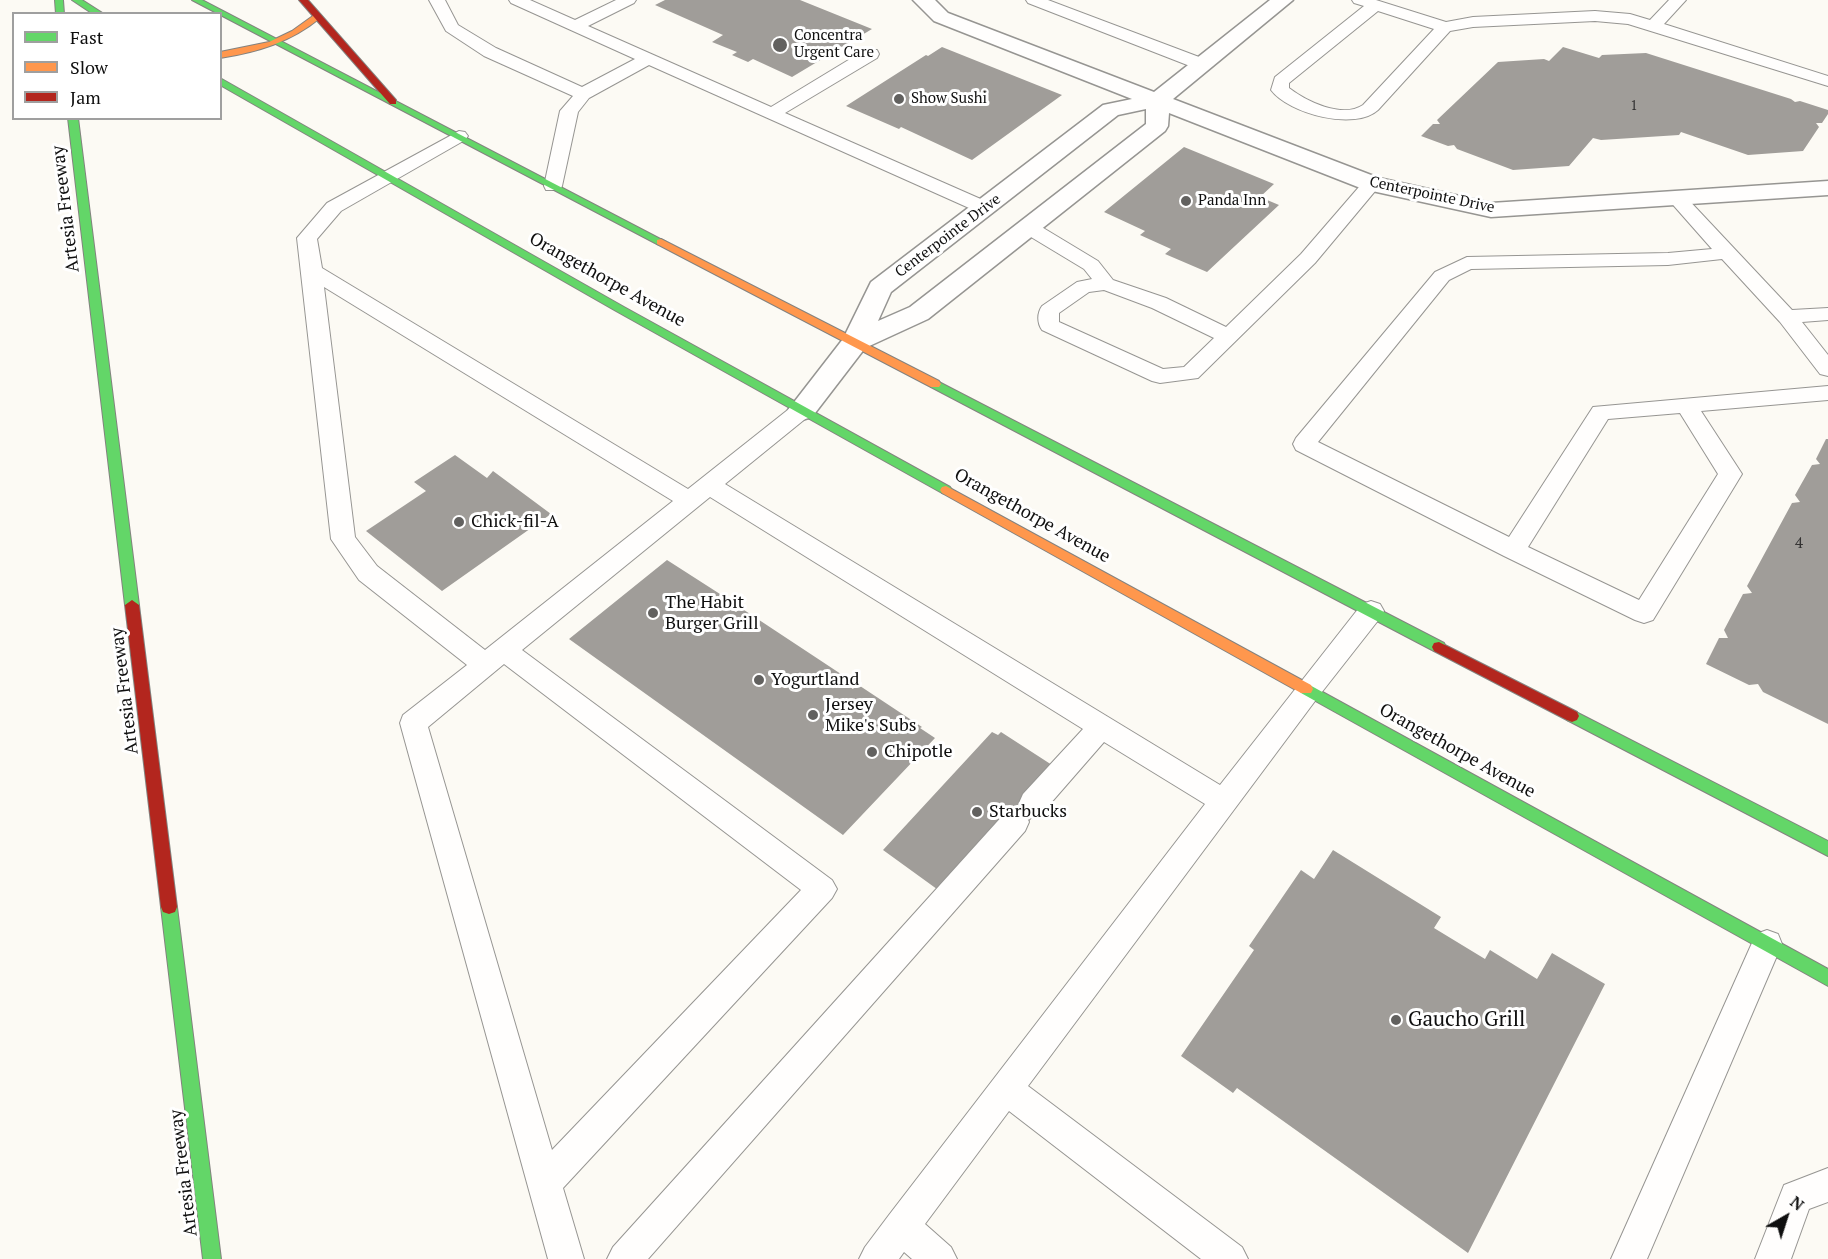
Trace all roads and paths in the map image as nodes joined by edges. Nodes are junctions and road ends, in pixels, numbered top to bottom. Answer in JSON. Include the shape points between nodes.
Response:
{"nodes":[{"id":1,"x":76,"y":0,"type":"edge"},
{"id":2,"x":196,"y":0,"type":"edge"},
{"id":3,"x":303,"y":0,"type":"edge"},
{"id":4,"x":437,"y":0,"type":"edge"},
{"id":5,"x":517,"y":0,"type":"edge"},
{"id":6,"x":628,"y":0,"type":"edge"},
{"id":7,"x":923,"y":0,"type":"edge"},
{"id":8,"x":1283,"y":0,"type":"edge"},
{"id":9,"x":1678,"y":0,"type":"edge"},
{"id":10,"x":1038,"y":1,"type":"edge"},
{"id":11,"x":1368,"y":3,"type":"edge"},
{"id":12,"x":97,"y":12,"type":"edge"},
{"id":13,"x":219,"y":12,"type":"edge"},
{"id":14,"x":222,"y":14,"type":"edge"},
{"id":15,"x":316,"y":16,"type":"junction"},
{"id":16,"x":575,"y":26,"type":"junction"},
{"id":17,"x":1653,"y":26,"type":"junction"},
{"id":18,"x":1445,"y":27,"type":"junction"},
{"id":19,"x":278,"y":43,"type":"junction"},
{"id":20,"x":871,"y":54,"type":"dead end"},
{"id":21,"x":222,"y":55,"type":"edge"},
{"id":22,"x":646,"y":59,"type":"junction"},
{"id":23,"x":1201,"y":64,"type":"junction"},
{"id":24,"x":1828,"y":81,"type":"edge"},
{"id":25,"x":222,"y":82,"type":"edge"},
{"id":26,"x":583,"y":94,"type":"junction"},
{"id":27,"x":1158,"y":100,"type":"junction"},
{"id":28,"x":393,"y":102,"type":"junction"},
{"id":29,"x":771,"y":114,"type":"junction"},
{"id":30,"x":73,"y":120,"type":"edge"},
{"id":31,"x":459,"y":136,"type":"junction"},
{"id":32,"x":386,"y":177,"type":"junction"},
{"id":33,"x":1372,"y":184,"type":"junction"},
{"id":34,"x":553,"y":186,"type":"junction"},
{"id":35,"x":1828,"y":188,"type":"edge"},
{"id":36,"x":1677,"y":198,"type":"junction"},
{"id":37,"x":985,"y":208,"type":"junction"},
{"id":38,"x":1028,"y":227,"type":"junction"},
{"id":39,"x":1727,"y":253,"type":"junction"},
{"id":40,"x":312,"y":271,"type":"junction"},
{"id":41,"x":1106,"y":284,"type":"junction"},
{"id":42,"x":1828,"y":314,"type":"edge"},
{"id":43,"x":1787,"y":317,"type":"junction"},
{"id":44,"x":1228,"y":336,"type":"junction"},
{"id":45,"x":855,"y":342,"type":"junction"},
{"id":46,"x":1828,"y":369,"type":"edge"},
{"id":47,"x":1828,"y":393,"type":"edge"},
{"id":48,"x":1686,"y":405,"type":"junction"},
{"id":49,"x":802,"y":410,"type":"junction"},
{"id":50,"x":699,"y":493,"type":"junction"},
{"id":51,"x":1513,"y":550,"type":"junction"},
{"id":52,"x":1371,"y":611,"type":"junction"},
{"id":53,"x":494,"y":658,"type":"junction"},
{"id":54,"x":1308,"y":689,"type":"junction"},
{"id":55,"x":1102,"y":726,"type":"junction"},
{"id":56,"x":1223,"y":801,"type":"junction"},
{"id":57,"x":1828,"y":849,"type":"edge"},
{"id":58,"x":1767,"y":944,"type":"junction"},
{"id":59,"x":1828,"y":978,"type":"edge"},
{"id":60,"x":1006,"y":1089,"type":"junction"},
{"id":61,"x":545,"y":1182,"type":"junction"},
{"id":62,"x":1828,"y":1185,"type":"edge"},
{"id":63,"x":901,"y":1227,"type":"junction"},
{"id":64,"x":212,"y":1259,"type":"edge"},
{"id":65,"x":566,"y":1259,"type":"edge"},
{"id":66,"x":625,"y":1259,"type":"edge"},
{"id":67,"x":877,"y":1259,"type":"edge"},
{"id":68,"x":939,"y":1259,"type":"edge"},
{"id":69,"x":1230,"y":1259,"type":"edge"},
{"id":70,"x":1629,"y":1259,"type":"edge"},
{"id":71,"x":1773,"y":1259,"type":"edge"}],
"edges":[{"from":1,"to":12,"type":"main road"},
{"from":2,"to":13,"type":"main road"},
{"from":3,"to":15,"type":"main road"},
{"from":4,"to":26,"type":"lane","via":[[452,28],[490,52]]},
{"from":5,"to":16,"type":"lane"},
{"from":6,"to":16,"type":"lane"},
{"from":7,"to":27,"type":"street","name":"Centerpointe Drive","via":[[941,17]]},
{"from":8,"to":23,"type":"street","name":"Centerpointe Drive"},
{"from":9,"to":17,"type":"lane"},
{"from":10,"to":23,"type":"lane"},
{"from":11,"to":18,"type":"lane"},
{"from":11,"to":18,"type":"lane","via":[[1281,81],[1280,90],[1328,112],[1363,113]]},
{"from":14,"to":19,"type":"main road"},
{"from":15,"to":19,"type":"main road","via":[[305,28]]},
{"from":15,"to":28,"type":"main road"},
{"from":16,"to":22,"type":"lane"},
{"from":17,"to":18,"type":"lane","via":[[1595,16]]},
{"from":17,"to":24,"type":"lane"},
{"from":19,"to":21,"type":"main road"},
{"from":19,"to":28,"type":"main road"},
{"from":20,"to":29,"type":"lane"},
{"from":22,"to":26,"type":"lane"},
{"from":22,"to":29,"type":"lane"},
{"from":23,"to":27,"type":"street","name":"Centerpointe Drive"},
{"from":25,"to":32,"type":"main road","name":"Orangethorpe Avenue"},
{"from":26,"to":34,"type":"lane","via":[[569,111]]},
{"from":27,"to":33,"type":"street","name":"Centerpointe Drive"},
{"from":27,"to":37,"type":"street","name":"Centerpointe Drive","via":[[1111,110]]},
{"from":27,"to":38,"type":"street","name":"Centerpointe Drive","via":[[1157,126]]},
{"from":28,"to":31,"type":"main road"},
{"from":29,"to":37,"type":"lane"},
{"from":30,"to":64,"type":"main road","name":"Artesia Freeway"},
{"from":31,"to":32,"type":"lane"},
{"from":31,"to":34,"type":"main road"},
{"from":32,"to":40,"type":"lane","via":[[334,207],[307,238]]},
{"from":32,"to":49,"type":"main road","name":"Orangethorpe Avenue"},
{"from":33,"to":36,"type":"street","name":"Centerpointe Drive","via":[[1491,210]]},
{"from":33,"to":44,"type":"lane","via":[[1345,220]]},
{"from":34,"to":45,"type":"main road"},
{"from":35,"to":36,"type":"street","name":"Centerpointe Drive"},
{"from":36,"to":39,"type":"lane"},
{"from":37,"to":45,"type":"street","name":"Centerpointe Drive","via":[[880,288]]},
{"from":38,"to":41,"type":"lane","via":[[1091,265]]},
{"from":38,"to":45,"type":"street","name":"Centerpointe Drive","via":[[919,313]]},
{"from":39,"to":43,"type":"lane"},
{"from":39,"to":51,"type":"lane","via":[[1668,259],[1467,263],[1442,276],[1304,444]]},
{"from":40,"to":50,"type":"lane"},
{"from":40,"to":53,"type":"lane","via":[[343,539],[368,573]]},
{"from":41,"to":44,"type":"lane","via":[[1159,303]]},
{"from":41,"to":44,"type":"lane","via":[[1084,286],[1064,298],[1049,311],[1049,325],[1160,376],[1190,373]]},
{"from":42,"to":43,"type":"lane"},
{"from":43,"to":46,"type":"lane"},
{"from":45,"to":49,"type":"street","name":"Centerpointe Drive"},
{"from":45,"to":52,"type":"main road"},
{"from":47,"to":48,"type":"lane"},
{"from":48,"to":51,"type":"lane","via":[[1601,412]]},
{"from":48,"to":51,"type":"lane","via":[[1730,474],[1644,613]]},
{"from":49,"to":50,"type":"lane"},
{"from":49,"to":54,"type":"main road","name":"Orangethorpe Avenue"},
{"from":50,"to":53,"type":"lane"},
{"from":50,"to":55,"type":"lane"},
{"from":52,"to":54,"type":"lane"},
{"from":52,"to":57,"type":"main road"},
{"from":53,"to":61,"type":"lane","via":[[413,723]]},
{"from":53,"to":61,"type":"lane","via":[[822,889]]},
{"from":54,"to":56,"type":"lane"},
{"from":54,"to":58,"type":"main road","name":"Orangethorpe Avenue"},
{"from":55,"to":56,"type":"lane"},
{"from":55,"to":66,"type":"lane"},
{"from":56,"to":60,"type":"lane"},
{"from":58,"to":59,"type":"main road","name":"Orangethorpe Avenue"},
{"from":58,"to":70,"type":"lane"},
{"from":60,"to":63,"type":"lane"},
{"from":60,"to":69,"type":"lane"},
{"from":61,"to":65,"type":"lane"},
{"from":62,"to":71,"type":"lane","via":[[1796,1197]]},
{"from":63,"to":67,"type":"lane"},
{"from":63,"to":68,"type":"lane"}]}
